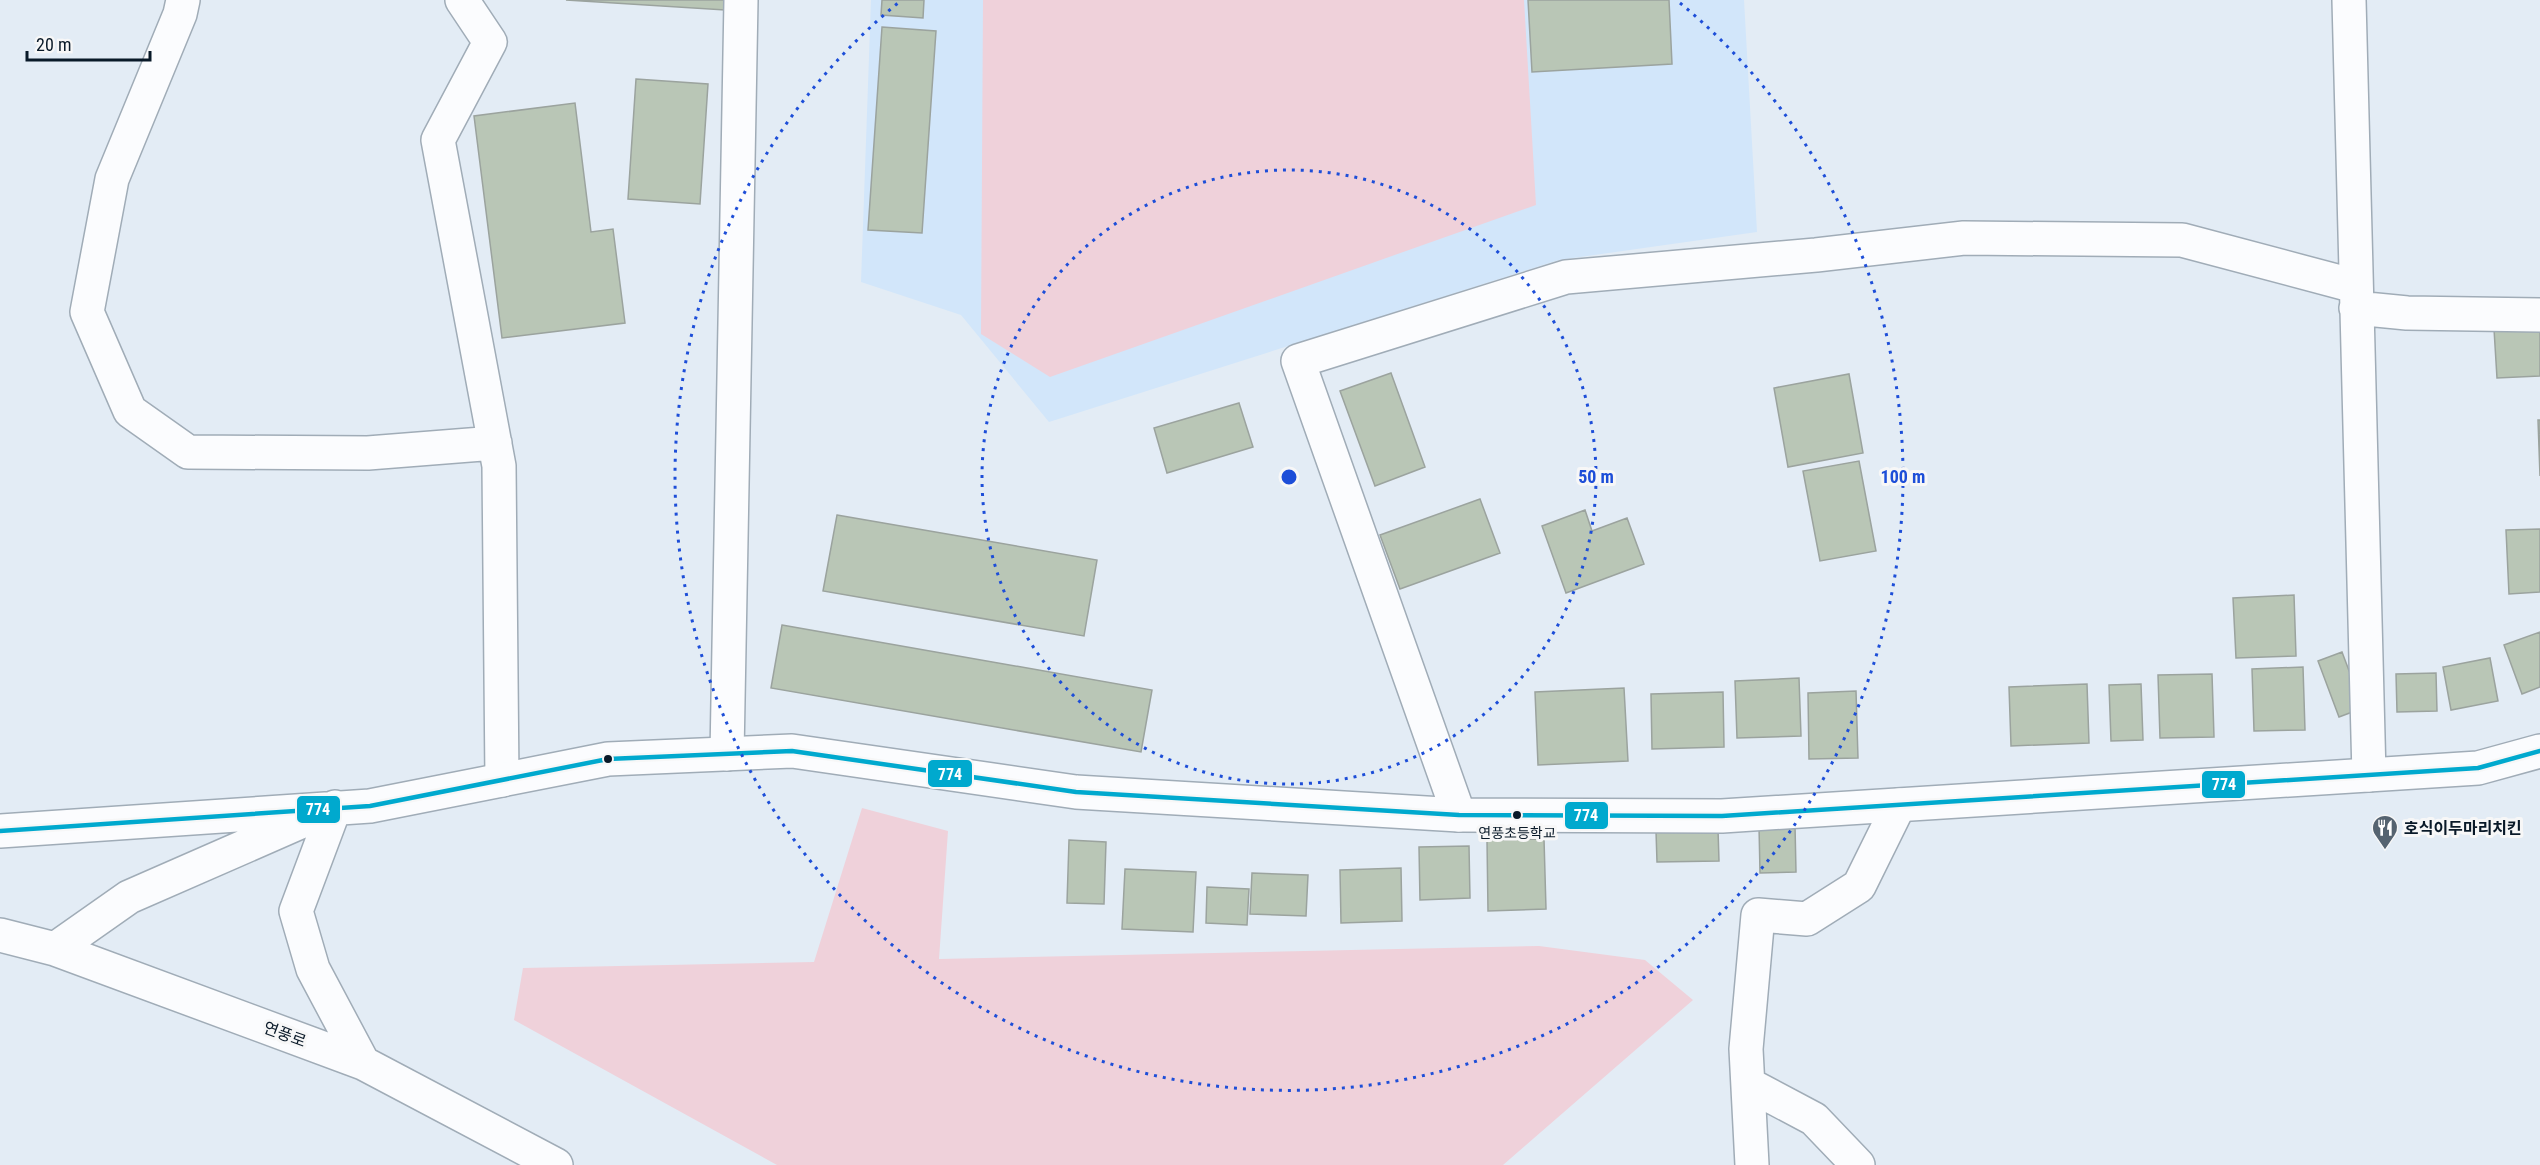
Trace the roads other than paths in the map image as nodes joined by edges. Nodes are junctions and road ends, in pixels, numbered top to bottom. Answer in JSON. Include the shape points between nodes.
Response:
{"nodes":[{"id":1,"x":183,"y":0,"type":"edge"},
{"id":2,"x":462,"y":0,"type":"edge"},
{"id":3,"x":741,"y":0,"type":"edge"},
{"id":4,"x":2349,"y":0,"type":"edge"},
{"id":5,"x":2355,"y":297,"type":"junction"},
{"id":6,"x":2540,"y":315,"type":"edge"},
{"id":7,"x":495,"y":443,"type":"junction"},
{"id":8,"x":2540,"y":751,"type":"edge"},
{"id":9,"x":727,"y":754,"type":"junction"},
{"id":10,"x":2369,"y":775,"type":"junction"},
{"id":11,"x":502,"y":780,"type":"junction"},
{"id":12,"x":1899,"y":805,"type":"junction"},
{"id":13,"x":335,"y":807,"type":"junction"},
{"id":14,"x":1459,"y":815,"type":"junction"},
{"id":15,"x":0,"y":831,"type":"edge"},
{"id":16,"x":0,"y":935,"type":"edge"},
{"id":17,"x":55,"y":949,"type":"junction"},
{"id":18,"x":363,"y":1063,"type":"junction"},
{"id":19,"x":1748,"y":1084,"type":"junction"},
{"id":20,"x":556,"y":1165,"type":"edge"},
{"id":21,"x":1752,"y":1165,"type":"edge"},
{"id":22,"x":1858,"y":1165,"type":"edge"}],
"edges":[{"from":1,"to":7,"type":"street","via":[[112,179],[87,312],[130,411],[188,452],[368,453]]},
{"from":2,"to":7,"type":"street","via":[[490,42],[438,140]]},
{"from":3,"to":9,"type":"street"},
{"from":4,"to":5,"type":"street"},
{"from":5,"to":6,"type":"street","via":[[2407,313]]},
{"from":5,"to":10,"type":"street"},
{"from":5,"to":14,"type":"street","via":[[2182,240],[1964,238],[1566,277],[1298,361]]},
{"from":7,"to":11,"type":"street","via":[[500,466]]},
{"from":8,"to":10,"type":"street","via":[[2478,768]]},
{"from":9,"to":11,"type":"street","via":[[608,759]]},
{"from":9,"to":14,"type":"street","via":[[792,751],[1076,792]]},
{"from":10,"to":12,"type":"street"},
{"from":11,"to":13,"type":"street","via":[[370,806]]},
{"from":12,"to":14,"type":"street","via":[[1722,816]]},
{"from":12,"to":19,"type":"street","via":[[1859,886],[1807,919],[1758,915],[1746,1048]]},
{"from":13,"to":15,"type":"street"},
{"from":13,"to":17,"type":"street","via":[[129,897]]},
{"from":13,"to":18,"type":"street","via":[[296,911],[313,969]]},
{"from":16,"to":17,"type":"street","name":"연풍로"},
{"from":17,"to":18,"type":"street","name":"연풍로"},
{"from":18,"to":20,"type":"street","name":"연풍로"},
{"from":19,"to":21,"type":"street"},
{"from":19,"to":22,"type":"street","via":[[1814,1119]]}]}
